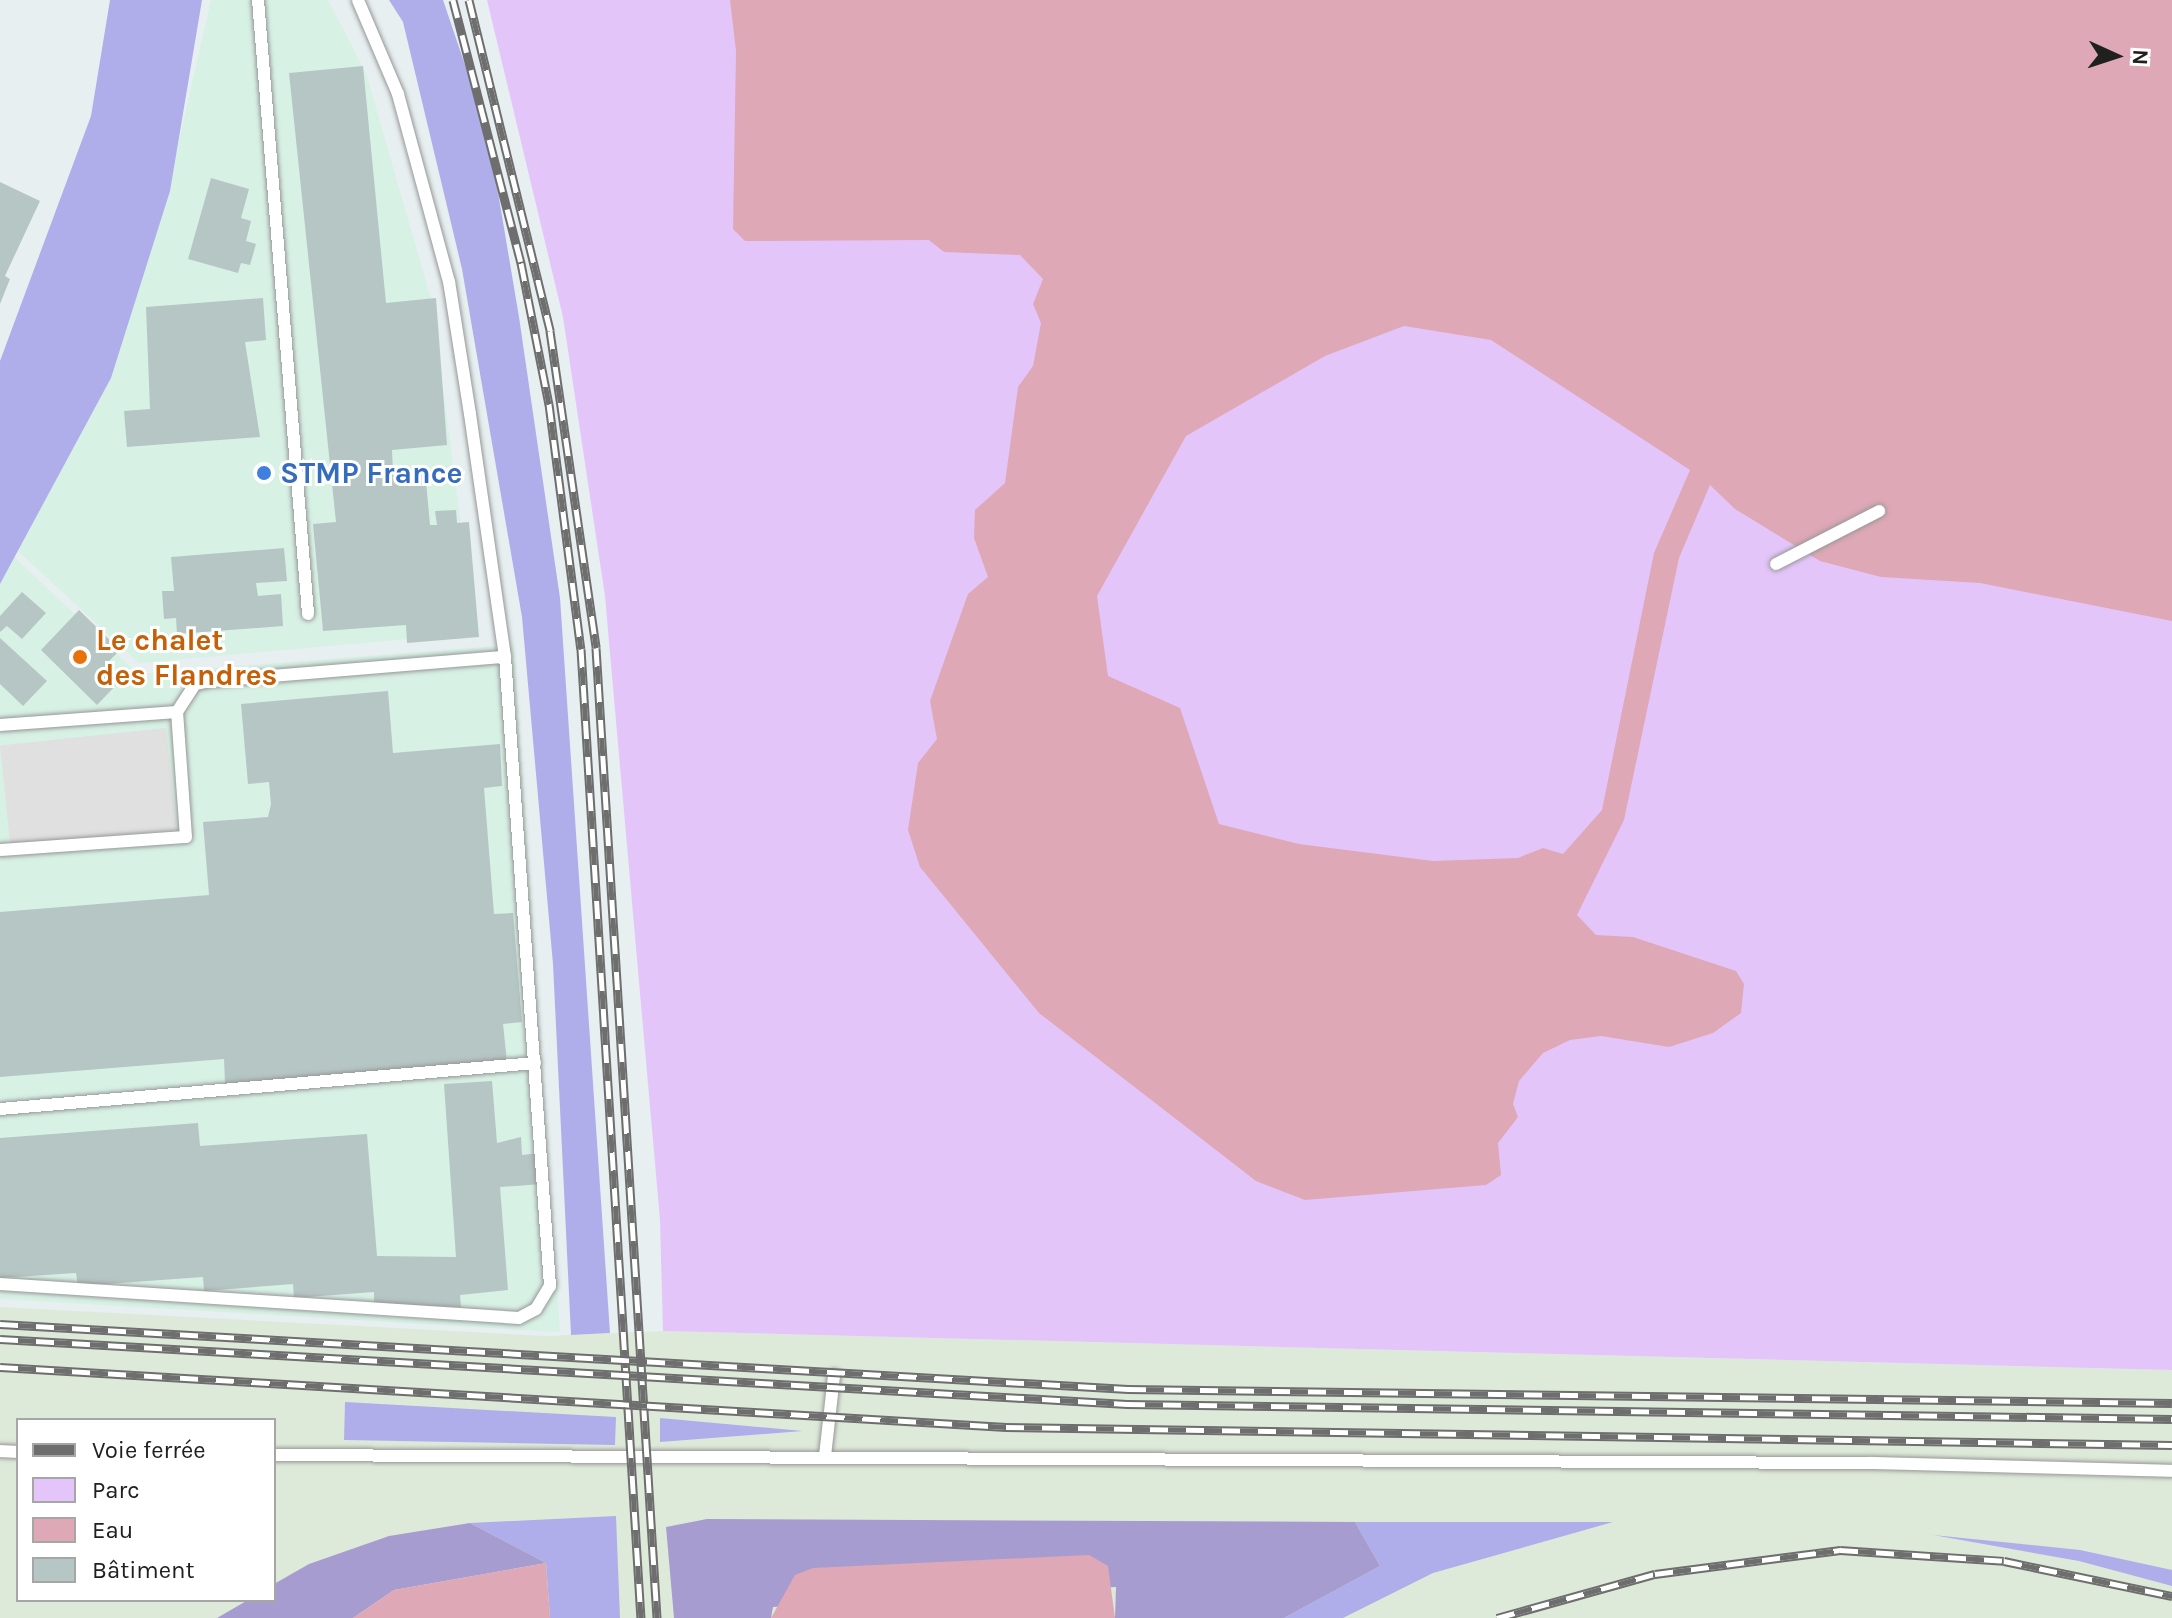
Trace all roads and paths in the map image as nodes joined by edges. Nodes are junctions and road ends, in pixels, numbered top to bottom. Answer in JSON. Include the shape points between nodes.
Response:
{"nodes":[{"id":1,"x":258,"y":0,"type":"edge"},
{"id":2,"x":358,"y":0,"type":"edge"},
{"id":3,"x":1879,"y":511,"type":"dead end"},
{"id":4,"x":1776,"y":564,"type":"dead end"},
{"id":5,"x":308,"y":614,"type":"dead end"},
{"id":6,"x":505,"y":657,"type":"junction"},
{"id":7,"x":177,"y":712,"type":"junction"},
{"id":8,"x":0,"y":725,"type":"edge"},
{"id":9,"x":0,"y":850,"type":"edge"},
{"id":10,"x":535,"y":1063,"type":"junction"},
{"id":11,"x":0,"y":1109,"type":"edge"},
{"id":12,"x":0,"y":1284,"type":"edge"},
{"id":13,"x":834,"y":1376,"type":"dead end"},
{"id":14,"x":276,"y":1455,"type":"edge"},
{"id":15,"x":825,"y":1456,"type":"junction"},
{"id":16,"x":2172,"y":1471,"type":"edge"}],
"edges":[{"from":1,"to":5,"type":"lane"},
{"from":2,"to":6,"type":"lane","via":[[398,94],[449,282]]},
{"from":3,"to":4,"type":"lane"},
{"from":6,"to":7,"type":"lane","via":[[211,681],[195,684]]},
{"from":6,"to":10,"type":"lane"},
{"from":7,"to":8,"type":"lane"},
{"from":7,"to":9,"type":"lane","via":[[186,837]]},
{"from":10,"to":11,"type":"lane"},
{"from":10,"to":12,"type":"lane","via":[[550,1286],[536,1309],[519,1318]]},
{"from":13,"to":15,"type":"lane"},
{"from":14,"to":15,"type":"lane"},
{"from":15,"to":16,"type":"lane","via":[[1856,1462]]}]}
